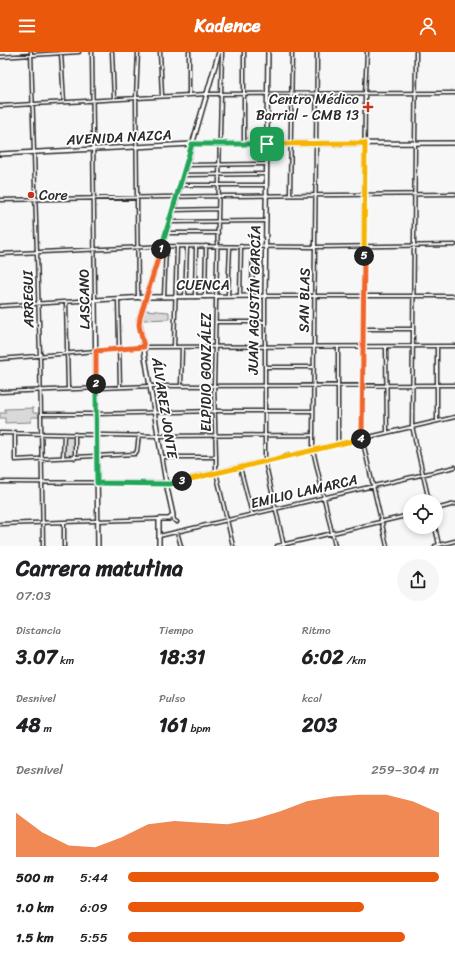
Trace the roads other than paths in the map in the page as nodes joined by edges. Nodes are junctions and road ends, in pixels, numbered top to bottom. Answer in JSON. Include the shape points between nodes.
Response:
{"nodes":[{"id":1,"x":30,"y":52,"type":"edge"},
{"id":2,"x":42,"y":52,"type":"edge"},
{"id":3,"x":80,"y":52,"type":"edge"},
{"id":4,"x":92,"y":52,"type":"edge"},
{"id":5,"x":112,"y":52,"type":"edge"},
{"id":6,"x":138,"y":52,"type":"edge"},
{"id":7,"x":160,"y":52,"type":"edge"},
{"id":8,"x":189,"y":52,"type":"edge"},
{"id":9,"x":219,"y":52,"type":"edge"},
{"id":10,"x":222,"y":52,"type":"edge"},
{"id":11,"x":244,"y":52,"type":"edge"},
{"id":12,"x":268,"y":52,"type":"edge"},
{"id":13,"x":292,"y":52,"type":"edge"},
{"id":14,"x":317,"y":52,"type":"edge"},
{"id":15,"x":367,"y":52,"type":"edge"},
{"id":16,"x":416,"y":52,"type":"edge"},
{"id":17,"x":61,"y":53,"type":"junction"},
{"id":18,"x":41,"y":55,"type":"junction"},
{"id":19,"x":32,"y":56,"type":"junction"},
{"id":20,"x":0,"y":57,"type":"edge"},
{"id":21,"x":455,"y":93,"type":"edge"},
{"id":22,"x":206,"y":94,"type":"junction"},
{"id":23,"x":222,"y":94,"type":"junction"},
{"id":24,"x":244,"y":94,"type":"junction"},
{"id":25,"x":267,"y":94,"type":"junction"},
{"id":26,"x":292,"y":94,"type":"junction"},
{"id":27,"x":316,"y":94,"type":"junction"},
{"id":28,"x":365,"y":94,"type":"junction"},
{"id":29,"x":415,"y":94,"type":"junction"},
{"id":30,"x":189,"y":95,"type":"junction"},
{"id":31,"x":162,"y":96,"type":"junction"},
{"id":32,"x":136,"y":98,"type":"junction"},
{"id":33,"x":114,"y":99,"type":"junction"},
{"id":34,"x":93,"y":100,"type":"junction"},
{"id":35,"x":64,"y":102,"type":"junction"},
{"id":36,"x":33,"y":104,"type":"junction"},
{"id":37,"x":0,"y":106,"type":"edge"},
{"id":38,"x":365,"y":143,"type":"junction"},
{"id":39,"x":455,"y":143,"type":"edge"},
{"id":40,"x":192,"y":144,"type":"junction"},
{"id":41,"x":220,"y":144,"type":"junction"},
{"id":42,"x":244,"y":144,"type":"junction"},
{"id":43,"x":267,"y":144,"type":"junction"},
{"id":44,"x":291,"y":144,"type":"junction"},
{"id":45,"x":316,"y":144,"type":"junction"},
{"id":46,"x":414,"y":144,"type":"junction"},
{"id":47,"x":137,"y":147,"type":"junction"},
{"id":48,"x":93,"y":149,"type":"junction"},
{"id":49,"x":35,"y":152,"type":"junction"},
{"id":50,"x":0,"y":154,"type":"edge"},
{"id":51,"x":220,"y":164,"type":"junction"},
{"id":52,"x":266,"y":164,"type":"junction"},
{"id":53,"x":186,"y":165,"type":"junction"},
{"id":54,"x":266,"y":174,"type":"junction"},
{"id":55,"x":183,"y":175,"type":"junction"},
{"id":56,"x":220,"y":175,"type":"junction"},
{"id":57,"x":180,"y":185,"type":"junction"},
{"id":58,"x":219,"y":185,"type":"junction"},
{"id":59,"x":266,"y":185,"type":"junction"},
{"id":60,"x":365,"y":194,"type":"junction"},
{"id":61,"x":455,"y":194,"type":"edge"},
{"id":62,"x":290,"y":195,"type":"junction"},
{"id":63,"x":315,"y":195,"type":"junction"},
{"id":64,"x":414,"y":195,"type":"junction"},
{"id":65,"x":219,"y":196,"type":"junction"},
{"id":66,"x":266,"y":196,"type":"junction"},
{"id":67,"x":137,"y":197,"type":"junction"},
{"id":68,"x":177,"y":197,"type":"junction"},
{"id":69,"x":93,"y":198,"type":"junction"},
{"id":70,"x":36,"y":199,"type":"junction"},
{"id":71,"x":0,"y":200,"type":"edge"},
{"id":72,"x":218,"y":209,"type":"junction"},
{"id":73,"x":173,"y":210,"type":"junction"},
{"id":74,"x":266,"y":221,"type":"junction"},
{"id":75,"x":169,"y":222,"type":"junction"},
{"id":76,"x":218,"y":222,"type":"junction"},
{"id":77,"x":166,"y":233,"type":"junction"},
{"id":78,"x":218,"y":233,"type":"junction"},
{"id":79,"x":455,"y":244,"type":"edge"},
{"id":80,"x":364,"y":245,"type":"junction"},
{"id":81,"x":414,"y":245,"type":"junction"},
{"id":82,"x":164,"y":246,"type":"junction"},
{"id":83,"x":177,"y":246,"type":"junction"},
{"id":84,"x":187,"y":246,"type":"junction"},
{"id":85,"x":196,"y":246,"type":"junction"},
{"id":86,"x":206,"y":246,"type":"junction"},
{"id":87,"x":218,"y":246,"type":"junction"},
{"id":88,"x":241,"y":246,"type":"junction"},
{"id":89,"x":253,"y":246,"type":"junction"},
{"id":90,"x":265,"y":246,"type":"junction"},
{"id":91,"x":315,"y":246,"type":"junction"},
{"id":92,"x":230,"y":247,"type":"junction"},
{"id":93,"x":137,"y":248,"type":"junction"},
{"id":94,"x":94,"y":249,"type":"junction"},
{"id":95,"x":37,"y":252,"type":"junction"},
{"id":96,"x":0,"y":254,"type":"edge"},
{"id":97,"x":363,"y":295,"type":"junction"},
{"id":98,"x":413,"y":295,"type":"junction"},
{"id":99,"x":185,"y":296,"type":"junction"},
{"id":100,"x":228,"y":296,"type":"junction"},
{"id":101,"x":240,"y":296,"type":"junction"},
{"id":102,"x":252,"y":296,"type":"junction"},
{"id":103,"x":265,"y":296,"type":"junction"},
{"id":104,"x":314,"y":296,"type":"junction"},
{"id":105,"x":455,"y":296,"type":"edge"},
{"id":106,"x":146,"y":297,"type":"junction"},
{"id":107,"x":164,"y":297,"type":"junction"},
{"id":108,"x":175,"y":297,"type":"junction"},
{"id":109,"x":195,"y":297,"type":"junction"},
{"id":110,"x":205,"y":297,"type":"junction"},
{"id":111,"x":216,"y":297,"type":"junction"},
{"id":112,"x":138,"y":298,"type":"junction"},
{"id":113,"x":118,"y":299,"type":"junction"},
{"id":114,"x":95,"y":300,"type":"junction"},
{"id":115,"x":66,"y":302,"type":"junction"},
{"id":116,"x":38,"y":304,"type":"junction"},
{"id":117,"x":0,"y":306,"type":"edge"},
{"id":118,"x":216,"y":322,"type":"junction"},
{"id":119,"x":265,"y":322,"type":"junction"},
{"id":120,"x":363,"y":329,"type":"junction"},
{"id":121,"x":412,"y":329,"type":"junction"},
{"id":122,"x":455,"y":346,"type":"edge"},
{"id":123,"x":144,"y":347,"type":"junction"},
{"id":124,"x":174,"y":347,"type":"junction"},
{"id":125,"x":182,"y":347,"type":"junction"},
{"id":126,"x":215,"y":347,"type":"junction"},
{"id":127,"x":313,"y":347,"type":"junction"},
{"id":128,"x":338,"y":347,"type":"junction"},
{"id":129,"x":363,"y":347,"type":"junction"},
{"id":130,"x":386,"y":347,"type":"junction"},
{"id":131,"x":412,"y":347,"type":"junction"},
{"id":132,"x":437,"y":347,"type":"junction"},
{"id":133,"x":265,"y":348,"type":"junction"},
{"id":134,"x":119,"y":350,"type":"junction"},
{"id":135,"x":96,"y":351,"type":"junction"},
{"id":136,"x":67,"y":354,"type":"junction"},
{"id":137,"x":40,"y":356,"type":"junction"},
{"id":138,"x":0,"y":359,"type":"edge"},
{"id":139,"x":314,"y":367,"type":"junction"},
{"id":140,"x":265,"y":368,"type":"junction"},
{"id":141,"x":314,"y":385,"type":"junction"},
{"id":142,"x":338,"y":385,"type":"junction"},
{"id":143,"x":362,"y":385,"type":"junction"},
{"id":144,"x":387,"y":385,"type":"junction"},
{"id":145,"x":412,"y":385,"type":"junction"},
{"id":146,"x":436,"y":385,"type":"junction"},
{"id":147,"x":455,"y":385,"type":"edge"},
{"id":148,"x":151,"y":386,"type":"junction"},
{"id":149,"x":181,"y":386,"type":"junction"},
{"id":150,"x":214,"y":386,"type":"junction"},
{"id":151,"x":265,"y":386,"type":"junction"},
{"id":152,"x":120,"y":387,"type":"junction"},
{"id":153,"x":68,"y":389,"type":"junction"},
{"id":154,"x":96,"y":389,"type":"junction"},
{"id":155,"x":40,"y":390,"type":"junction"},
{"id":156,"x":0,"y":392,"type":"edge"},
{"id":157,"x":215,"y":411,"type":"junction"},
{"id":158,"x":264,"y":411,"type":"junction"},
{"id":159,"x":313,"y":411,"type":"junction"},
{"id":160,"x":155,"y":413,"type":"junction"},
{"id":161,"x":41,"y":414,"type":"junction"},
{"id":162,"x":96,"y":414,"type":"junction"},
{"id":163,"x":455,"y":417,"type":"edge"},
{"id":164,"x":437,"y":421,"type":"junction"},
{"id":165,"x":412,"y":426,"type":"junction"},
{"id":166,"x":15,"y":432,"type":"junction"},
{"id":167,"x":387,"y":432,"type":"junction"},
{"id":168,"x":0,"y":433,"type":"edge"},
{"id":169,"x":41,"y":433,"type":"junction"},
{"id":170,"x":64,"y":434,"type":"junction"},
{"id":171,"x":75,"y":434,"type":"junction"},
{"id":172,"x":97,"y":434,"type":"junction"},
{"id":173,"x":139,"y":435,"type":"junction"},
{"id":174,"x":264,"y":435,"type":"junction"},
{"id":175,"x":313,"y":435,"type":"junction"},
{"id":176,"x":159,"y":436,"type":"junction"},
{"id":177,"x":215,"y":436,"type":"junction"},
{"id":178,"x":362,"y":438,"type":"junction"},
{"id":179,"x":338,"y":444,"type":"junction"},
{"id":180,"x":313,"y":450,"type":"junction"},
{"id":181,"x":97,"y":456,"type":"junction"},
{"id":182,"x":162,"y":457,"type":"junction"},
{"id":183,"x":216,"y":457,"type":"junction"},
{"id":184,"x":63,"y":458,"type":"junction"},
{"id":185,"x":75,"y":458,"type":"junction"},
{"id":186,"x":42,"y":459,"type":"junction"},
{"id":187,"x":265,"y":461,"type":"junction"},
{"id":188,"x":240,"y":467,"type":"junction"},
{"id":189,"x":455,"y":467,"type":"edge"},
{"id":190,"x":216,"y":472,"type":"junction"},
{"id":191,"x":423,"y":475,"type":"junction"},
{"id":192,"x":0,"y":482,"type":"edge"},
{"id":193,"x":42,"y":482,"type":"junction"},
{"id":194,"x":97,"y":483,"type":"junction"},
{"id":195,"x":166,"y":483,"type":"junction"},
{"id":196,"x":374,"y":487,"type":"junction"},
{"id":197,"x":427,"y":494,"type":"edge"},
{"id":198,"x":324,"y":498,"type":"junction"},
{"id":199,"x":455,"y":504,"type":"edge"},
{"id":200,"x":443,"y":507,"type":"edge"},
{"id":201,"x":275,"y":509,"type":"junction"},
{"id":202,"x":252,"y":514,"type":"junction"},
{"id":203,"x":173,"y":515,"type":"junction"},
{"id":204,"x":403,"y":516,"type":"edge"},
{"id":205,"x":159,"y":519,"type":"junction"},
{"id":206,"x":227,"y":520,"type":"junction"},
{"id":207,"x":98,"y":521,"type":"junction"},
{"id":208,"x":382,"y":521,"type":"junction"},
{"id":209,"x":42,"y":522,"type":"junction"},
{"id":210,"x":64,"y":522,"type":"junction"},
{"id":211,"x":177,"y":522,"type":"dead end"},
{"id":212,"x":0,"y":524,"type":"edge"},
{"id":213,"x":177,"y":532,"type":"junction"},
{"id":214,"x":332,"y":533,"type":"junction"},
{"id":215,"x":436,"y":534,"type":"edge"},
{"id":216,"x":159,"y":536,"type":"junction"},
{"id":217,"x":455,"y":541,"type":"edge"},
{"id":218,"x":284,"y":545,"type":"edge"},
{"id":219,"x":43,"y":546,"type":"edge"},
{"id":220,"x":64,"y":546,"type":"edge"},
{"id":221,"x":98,"y":546,"type":"edge"},
{"id":222,"x":159,"y":546,"type":"edge"},
{"id":223,"x":181,"y":546,"type":"edge"},
{"id":224,"x":232,"y":546,"type":"edge"},
{"id":225,"x":278,"y":546,"type":"edge"},
{"id":226,"x":336,"y":546,"type":"edge"},
{"id":227,"x":387,"y":546,"type":"edge"},
{"id":228,"x":435,"y":546,"type":"edge"},
{"id":229,"x":439,"y":546,"type":"edge"}],
"edges":[{"from":1,"to":19,"type":"street"},
{"from":2,"to":18,"type":"street"},
{"from":3,"to":17,"type":"street"},
{"from":4,"to":34,"type":"street","name":"LASCANO"},
{"from":5,"to":33,"type":"street"},
{"from":6,"to":32,"type":"street"},
{"from":7,"to":31,"type":"street"},
{"from":8,"to":30,"type":"street"},
{"from":9,"to":22,"type":"street","name":"ÁLVAREZ JONTE"},
{"from":10,"to":23,"type":"street","name":"ELPIDIO GONZÁLEZ"},
{"from":11,"to":24,"type":"street"},
{"from":12,"to":25,"type":"street","name":"JUAN AGUSTÍN GARCÍA"},
{"from":13,"to":26,"type":"street"},
{"from":14,"to":27,"type":"street","name":"SAN BLAS"},
{"from":15,"to":28,"type":"street"},
{"from":16,"to":29,"type":"street"},
{"from":17,"to":18,"type":"street"},
{"from":17,"to":35,"type":"street"},
{"from":18,"to":19,"type":"street"},
{"from":19,"to":20,"type":"street"},
{"from":19,"to":36,"type":"street","name":"ARREGUI"},
{"from":21,"to":29,"type":"street"},
{"from":22,"to":23,"type":"street"},
{"from":22,"to":30,"type":"street"},
{"from":22,"to":40,"type":"street","name":"ÁLVAREZ JONTE"},
{"from":23,"to":24,"type":"street"},
{"from":23,"to":41,"type":"street","name":"ELPIDIO GONZÁLEZ"},
{"from":24,"to":25,"type":"street"},
{"from":24,"to":42,"type":"street"},
{"from":25,"to":26,"type":"street"},
{"from":25,"to":43,"type":"street","name":"JUAN AGUSTÍN GARCÍA"},
{"from":26,"to":27,"type":"street"},
{"from":26,"to":44,"type":"street"},
{"from":27,"to":28,"type":"street"},
{"from":27,"to":45,"type":"street","name":"SAN BLAS"},
{"from":28,"to":29,"type":"street"},
{"from":28,"to":38,"type":"street"},
{"from":29,"to":46,"type":"street"},
{"from":30,"to":31,"type":"street"},
{"from":31,"to":32,"type":"street"},
{"from":32,"to":33,"type":"street"},
{"from":32,"to":47,"type":"street"},
{"from":33,"to":34,"type":"street"},
{"from":34,"to":35,"type":"street"},
{"from":34,"to":48,"type":"street","name":"LASCANO"},
{"from":35,"to":36,"type":"street"},
{"from":36,"to":37,"type":"street"},
{"from":36,"to":49,"type":"street","name":"ARREGUI"},
{"from":38,"to":45,"type":"street","name":"AVENIDA NAZCA"},
{"from":38,"to":46,"type":"street","name":"AVENIDA NAZCA"},
{"from":38,"to":60,"type":"street"},
{"from":39,"to":46,"type":"street","name":"AVENIDA NAZCA"},
{"from":40,"to":41,"type":"street","name":"AVENIDA NAZCA"},
{"from":40,"to":47,"type":"street","name":"AVENIDA NAZCA"},
{"from":40,"to":53,"type":"street","name":"ÁLVAREZ JONTE"},
{"from":41,"to":42,"type":"street","name":"AVENIDA NAZCA"},
{"from":41,"to":51,"type":"street","name":"ELPIDIO GONZÁLEZ"},
{"from":42,"to":43,"type":"street","name":"AVENIDA NAZCA"},
{"from":43,"to":44,"type":"street","name":"AVENIDA NAZCA"},
{"from":43,"to":52,"type":"street","name":"JUAN AGUSTÍN GARCÍA"},
{"from":44,"to":45,"type":"street","name":"AVENIDA NAZCA"},
{"from":44,"to":62,"type":"street"},
{"from":45,"to":63,"type":"street","name":"SAN BLAS"},
{"from":46,"to":64,"type":"street"},
{"from":47,"to":48,"type":"street","name":"AVENIDA NAZCA"},
{"from":47,"to":67,"type":"street"},
{"from":48,"to":49,"type":"street","name":"AVENIDA NAZCA"},
{"from":48,"to":69,"type":"street","name":"LASCANO"},
{"from":49,"to":50,"type":"street","name":"AVENIDA NAZCA"},
{"from":49,"to":70,"type":"street","name":"ARREGUI"},
{"from":51,"to":52,"type":"street"},
{"from":51,"to":53,"type":"street"},
{"from":51,"to":56,"type":"street","name":"ELPIDIO GONZÁLEZ"},
{"from":52,"to":54,"type":"street","name":"JUAN AGUSTÍN GARCÍA"},
{"from":53,"to":55,"type":"street","name":"ÁLVAREZ JONTE"},
{"from":54,"to":56,"type":"street"},
{"from":54,"to":59,"type":"street","name":"JUAN AGUSTÍN GARCÍA"},
{"from":55,"to":56,"type":"street"},
{"from":55,"to":57,"type":"street","name":"ÁLVAREZ JONTE"},
{"from":56,"to":58,"type":"street","name":"ELPIDIO GONZÁLEZ"},
{"from":57,"to":58,"type":"street"},
{"from":57,"to":68,"type":"street","name":"ÁLVAREZ JONTE"},
{"from":58,"to":59,"type":"street"},
{"from":58,"to":65,"type":"street","name":"ELPIDIO GONZÁLEZ"},
{"from":59,"to":66,"type":"street","name":"JUAN AGUSTÍN GARCÍA"},
{"from":60,"to":63,"type":"street"},
{"from":60,"to":64,"type":"street"},
{"from":60,"to":80,"type":"street"},
{"from":61,"to":64,"type":"street"},
{"from":62,"to":63,"type":"street"},
{"from":62,"to":66,"type":"street"},
{"from":63,"to":91,"type":"street","name":"SAN BLAS"},
{"from":64,"to":81,"type":"street"},
{"from":65,"to":66,"type":"street"},
{"from":65,"to":68,"type":"street"},
{"from":65,"to":72,"type":"street","name":"ELPIDIO GONZÁLEZ"},
{"from":66,"to":74,"type":"street","name":"JUAN AGUSTÍN GARCÍA"},
{"from":67,"to":68,"type":"street"},
{"from":67,"to":69,"type":"street"},
{"from":67,"to":93,"type":"street"},
{"from":68,"to":73,"type":"street","name":"ÁLVAREZ JONTE"},
{"from":69,"to":70,"type":"street"},
{"from":69,"to":94,"type":"street","name":"LASCANO"},
{"from":70,"to":71,"type":"street"},
{"from":70,"to":95,"type":"street","name":"ARREGUI"},
{"from":72,"to":73,"type":"street"},
{"from":72,"to":76,"type":"street","name":"ELPIDIO GONZÁLEZ"},
{"from":73,"to":75,"type":"street","name":"ÁLVAREZ JONTE"},
{"from":74,"to":76,"type":"street"},
{"from":74,"to":90,"type":"street","name":"JUAN AGUSTÍN GARCÍA"},
{"from":75,"to":76,"type":"street"},
{"from":75,"to":77,"type":"street","name":"ÁLVAREZ JONTE"},
{"from":76,"to":78,"type":"street","name":"ELPIDIO GONZÁLEZ"},
{"from":77,"to":78,"type":"street"},
{"from":77,"to":82,"type":"street","name":"ÁLVAREZ JONTE"},
{"from":78,"to":87,"type":"street","name":"ELPIDIO GONZÁLEZ"},
{"from":79,"to":81,"type":"street"},
{"from":80,"to":81,"type":"street"},
{"from":80,"to":91,"type":"street"},
{"from":80,"to":97,"type":"street"},
{"from":81,"to":98,"type":"street"},
{"from":82,"to":83,"type":"street"},
{"from":82,"to":93,"type":"street"},
{"from":82,"to":106,"type":"street","name":"ÁLVAREZ JONTE"},
{"from":82,"to":107,"type":"street"},
{"from":83,"to":84,"type":"street"},
{"from":83,"to":108,"type":"street"},
{"from":84,"to":85,"type":"street"},
{"from":84,"to":99,"type":"street"},
{"from":85,"to":86,"type":"street"},
{"from":85,"to":109,"type":"street"},
{"from":86,"to":87,"type":"street"},
{"from":86,"to":110,"type":"street"},
{"from":87,"to":92,"type":"street"},
{"from":87,"to":111,"type":"street","name":"ELPIDIO GONZÁLEZ"},
{"from":88,"to":89,"type":"street"},
{"from":88,"to":92,"type":"street"},
{"from":88,"to":101,"type":"street"},
{"from":89,"to":90,"type":"street"},
{"from":89,"to":102,"type":"street"},
{"from":90,"to":91,"type":"street"},
{"from":90,"to":103,"type":"street","name":"JUAN AGUSTÍN GARCÍA"},
{"from":91,"to":104,"type":"street","name":"SAN BLAS"},
{"from":92,"to":100,"type":"street"},
{"from":93,"to":94,"type":"street"},
{"from":93,"to":112,"type":"street"},
{"from":94,"to":95,"type":"street"},
{"from":94,"to":114,"type":"street","name":"LASCANO"},
{"from":95,"to":96,"type":"street"},
{"from":95,"to":116,"type":"street","name":"ARREGUI"},
{"from":97,"to":98,"type":"street","name":"CUENCA"},
{"from":97,"to":104,"type":"street","name":"CUENCA"},
{"from":97,"to":120,"type":"street"},
{"from":98,"to":105,"type":"street","name":"CUENCA"},
{"from":98,"to":121,"type":"street"},
{"from":99,"to":108,"type":"street","name":"CUENCA"},
{"from":99,"to":109,"type":"street","name":"CUENCA"},
{"from":100,"to":101,"type":"street","name":"CUENCA"},
{"from":100,"to":111,"type":"street","name":"CUENCA"},
{"from":101,"to":102,"type":"street","name":"CUENCA"},
{"from":102,"to":103,"type":"street","name":"CUENCA"},
{"from":103,"to":104,"type":"street","name":"CUENCA"},
{"from":103,"to":119,"type":"street","name":"JUAN AGUSTÍN GARCÍA"},
{"from":104,"to":127,"type":"street","name":"SAN BLAS"},
{"from":106,"to":107,"type":"street","name":"CUENCA"},
{"from":106,"to":112,"type":"street","name":"CUENCA"},
{"from":106,"to":123,"type":"street","name":"ÁLVAREZ JONTE","via":[[139,320]]},
{"from":107,"to":108,"type":"street","name":"CUENCA"},
{"from":108,"to":124,"type":"street"},
{"from":109,"to":110,"type":"street","name":"CUENCA"},
{"from":110,"to":111,"type":"street","name":"CUENCA"},
{"from":111,"to":118,"type":"street","name":"ELPIDIO GONZÁLEZ"},
{"from":112,"to":113,"type":"street","name":"CUENCA"},
{"from":113,"to":114,"type":"street","name":"CUENCA"},
{"from":113,"to":134,"type":"street"},
{"from":114,"to":115,"type":"street","name":"CUENCA"},
{"from":114,"to":135,"type":"street","name":"LASCANO"},
{"from":115,"to":116,"type":"street","name":"CUENCA"},
{"from":115,"to":136,"type":"street"},
{"from":116,"to":117,"type":"street","name":"CUENCA"},
{"from":116,"to":137,"type":"street","name":"ARREGUI"},
{"from":118,"to":119,"type":"street"},
{"from":118,"to":126,"type":"street","name":"ELPIDIO GONZÁLEZ"},
{"from":119,"to":133,"type":"street","name":"JUAN AGUSTÍN GARCÍA"},
{"from":120,"to":121,"type":"street"},
{"from":120,"to":129,"type":"street"},
{"from":121,"to":131,"type":"street"},
{"from":122,"to":132,"type":"street"},
{"from":123,"to":124,"type":"street"},
{"from":123,"to":134,"type":"street"},
{"from":123,"to":148,"type":"street","name":"ÁLVAREZ JONTE"},
{"from":124,"to":125,"type":"street"},
{"from":125,"to":126,"type":"street"},
{"from":125,"to":149,"type":"street"},
{"from":126,"to":133,"type":"street"},
{"from":126,"to":150,"type":"street","name":"ELPIDIO GONZÁLEZ"},
{"from":127,"to":128,"type":"street"},
{"from":127,"to":133,"type":"street"},
{"from":127,"to":139,"type":"street","name":"SAN BLAS"},
{"from":128,"to":129,"type":"street"},
{"from":128,"to":142,"type":"street"},
{"from":129,"to":130,"type":"street"},
{"from":129,"to":143,"type":"street"},
{"from":130,"to":131,"type":"street"},
{"from":130,"to":144,"type":"street"},
{"from":131,"to":132,"type":"street"},
{"from":131,"to":145,"type":"street"},
{"from":132,"to":146,"type":"street"},
{"from":133,"to":140,"type":"street","name":"JUAN AGUSTÍN GARCÍA"},
{"from":134,"to":135,"type":"street"},
{"from":134,"to":152,"type":"street"},
{"from":135,"to":136,"type":"street"},
{"from":135,"to":154,"type":"street","name":"LASCANO"},
{"from":136,"to":137,"type":"street"},
{"from":136,"to":153,"type":"street"},
{"from":137,"to":138,"type":"street"},
{"from":137,"to":155,"type":"street","name":"ARREGUI"},
{"from":139,"to":140,"type":"street"},
{"from":139,"to":141,"type":"street","name":"SAN BLAS"},
{"from":140,"to":151,"type":"street","name":"JUAN AGUSTÍN GARCÍA"},
{"from":141,"to":142,"type":"street"},
{"from":141,"to":151,"type":"street"},
{"from":141,"to":159,"type":"street","name":"SAN BLAS"},
{"from":142,"to":143,"type":"street"},
{"from":142,"to":179,"type":"street"},
{"from":143,"to":144,"type":"street"},
{"from":143,"to":178,"type":"street"},
{"from":144,"to":145,"type":"street"},
{"from":144,"to":167,"type":"street"},
{"from":145,"to":146,"type":"street"},
{"from":145,"to":165,"type":"street"},
{"from":146,"to":147,"type":"street"},
{"from":146,"to":164,"type":"street"},
{"from":148,"to":149,"type":"street"},
{"from":148,"to":152,"type":"street"},
{"from":148,"to":160,"type":"street","name":"ÁLVAREZ JONTE"},
{"from":149,"to":150,"type":"street"},
{"from":150,"to":151,"type":"street"},
{"from":150,"to":157,"type":"street","name":"ELPIDIO GONZÁLEZ"},
{"from":151,"to":158,"type":"street","name":"JUAN AGUSTÍN GARCÍA"},
{"from":152,"to":154,"type":"street"},
{"from":153,"to":154,"type":"street"},
{"from":153,"to":155,"type":"street"},
{"from":154,"to":162,"type":"street","name":"LASCANO"},
{"from":155,"to":156,"type":"street"},
{"from":155,"to":161,"type":"street","name":"ARREGUI"},
{"from":157,"to":158,"type":"street"},
{"from":157,"to":160,"type":"street"},
{"from":157,"to":177,"type":"street","name":"ELPIDIO GONZÁLEZ"},
{"from":158,"to":159,"type":"street"},
{"from":158,"to":174,"type":"street","name":"JUAN AGUSTÍN GARCÍA"},
{"from":159,"to":175,"type":"street","name":"SAN BLAS"},
{"from":160,"to":162,"type":"street"},
{"from":160,"to":176,"type":"street","name":"ÁLVAREZ JONTE"},
{"from":161,"to":162,"type":"street"},
{"from":161,"to":169,"type":"street","name":"ARREGUI"},
{"from":162,"to":172,"type":"street","name":"LASCANO"},
{"from":163,"to":164,"type":"street"},
{"from":164,"to":165,"type":"street"},
{"from":165,"to":167,"type":"street"},
{"from":165,"to":191,"type":"street"},
{"from":166,"to":168,"type":"street"},
{"from":166,"to":169,"type":"street"},
{"from":166,"to":186,"type":"street","via":[[15,460]]},
{"from":167,"to":178,"type":"street"},
{"from":169,"to":170,"type":"street"},
{"from":169,"to":186,"type":"street","name":"ARREGUI"},
{"from":170,"to":171,"type":"street"},
{"from":170,"to":184,"type":"street"},
{"from":171,"to":172,"type":"street"},
{"from":171,"to":185,"type":"street"},
{"from":172,"to":173,"type":"street"},
{"from":172,"to":181,"type":"street","name":"LASCANO"},
{"from":173,"to":176,"type":"street"},
{"from":173,"to":181,"type":"street","via":[[135,454]]},
{"from":174,"to":175,"type":"street"},
{"from":174,"to":177,"type":"street"},
{"from":174,"to":187,"type":"street","name":"JUAN AGUSTÍN GARCÍA"},
{"from":175,"to":180,"type":"street","name":"SAN BLAS"},
{"from":176,"to":177,"type":"street"},
{"from":176,"to":182,"type":"street","name":"ÁLVAREZ JONTE"},
{"from":177,"to":183,"type":"street","name":"ELPIDIO GONZÁLEZ"},
{"from":178,"to":179,"type":"street"},
{"from":178,"to":196,"type":"street"},
{"from":179,"to":180,"type":"street"},
{"from":180,"to":187,"type":"street"},
{"from":180,"to":198,"type":"street","name":"SAN BLAS"},
{"from":181,"to":185,"type":"street"},
{"from":181,"to":194,"type":"street","name":"LASCANO"},
{"from":182,"to":183,"type":"street"},
{"from":182,"to":195,"type":"street","name":"ÁLVAREZ JONTE"},
{"from":183,"to":190,"type":"street","name":"ELPIDIO GONZÁLEZ"},
{"from":184,"to":185,"type":"street"},
{"from":184,"to":186,"type":"street"},
{"from":186,"to":193,"type":"street","name":"ARREGUI"},
{"from":187,"to":188,"type":"street"},
{"from":187,"to":201,"type":"street","name":"JUAN AGUSTÍN GARCÍA"},
{"from":188,"to":190,"type":"street"},
{"from":188,"to":202,"type":"street"},
{"from":189,"to":191,"type":"street","name":"EMILIO LAMARCA"},
{"from":190,"to":195,"type":"street"},
{"from":190,"to":206,"type":"street","name":"ELPIDIO GONZÁLEZ"},
{"from":191,"to":196,"type":"street","name":"EMILIO LAMARCA"},
{"from":191,"to":197,"type":"street"},
{"from":192,"to":193,"type":"street"},
{"from":193,"to":194,"type":"street"},
{"from":193,"to":209,"type":"street","name":"ARREGUI"},
{"from":194,"to":195,"type":"street"},
{"from":194,"to":207,"type":"street","name":"LASCANO"},
{"from":195,"to":203,"type":"street","name":"ÁLVAREZ JONTE"},
{"from":196,"to":198,"type":"street","name":"EMILIO LAMARCA"},
{"from":196,"to":208,"type":"street"},
{"from":198,"to":201,"type":"street","name":"EMILIO LAMARCA"},
{"from":198,"to":214,"type":"street","name":"SAN BLAS"},
{"from":199,"to":200,"type":"street"},
{"from":201,"to":202,"type":"street","name":"EMILIO LAMARCA"},
{"from":201,"to":218,"type":"street","name":"JUAN AGUSTÍN GARCÍA"},
{"from":202,"to":206,"type":"street","name":"EMILIO LAMARCA"},
{"from":203,"to":205,"type":"street","via":[[169,519]]},
{"from":203,"to":211,"type":"street"},
{"from":204,"to":208,"type":"street"},
{"from":205,"to":207,"type":"street"},
{"from":205,"to":216,"type":"street"},
{"from":206,"to":213,"type":"street","name":"EMILIO LAMARCA"},
{"from":206,"to":224,"type":"street","name":"ELPIDIO GONZÁLEZ"},
{"from":207,"to":210,"type":"street"},
{"from":207,"to":221,"type":"street","name":"LASCANO"},
{"from":208,"to":214,"type":"street"},
{"from":208,"to":227,"type":"street"},
{"from":209,"to":210,"type":"street"},
{"from":209,"to":212,"type":"street"},
{"from":209,"to":219,"type":"street","name":"ARREGUI"},
{"from":210,"to":220,"type":"street"},
{"from":213,"to":216,"type":"street","name":"EMILIO LAMARCA"},
{"from":213,"to":223,"type":"street"},
{"from":214,"to":218,"type":"street"},
{"from":214,"to":226,"type":"street","name":"SAN BLAS"},
{"from":215,"to":229,"type":"street"},
{"from":216,"to":222,"type":"street"},
{"from":217,"to":229,"type":"street"},
{"from":218,"to":225,"type":"street"},
{"from":228,"to":229,"type":"street"}]}
